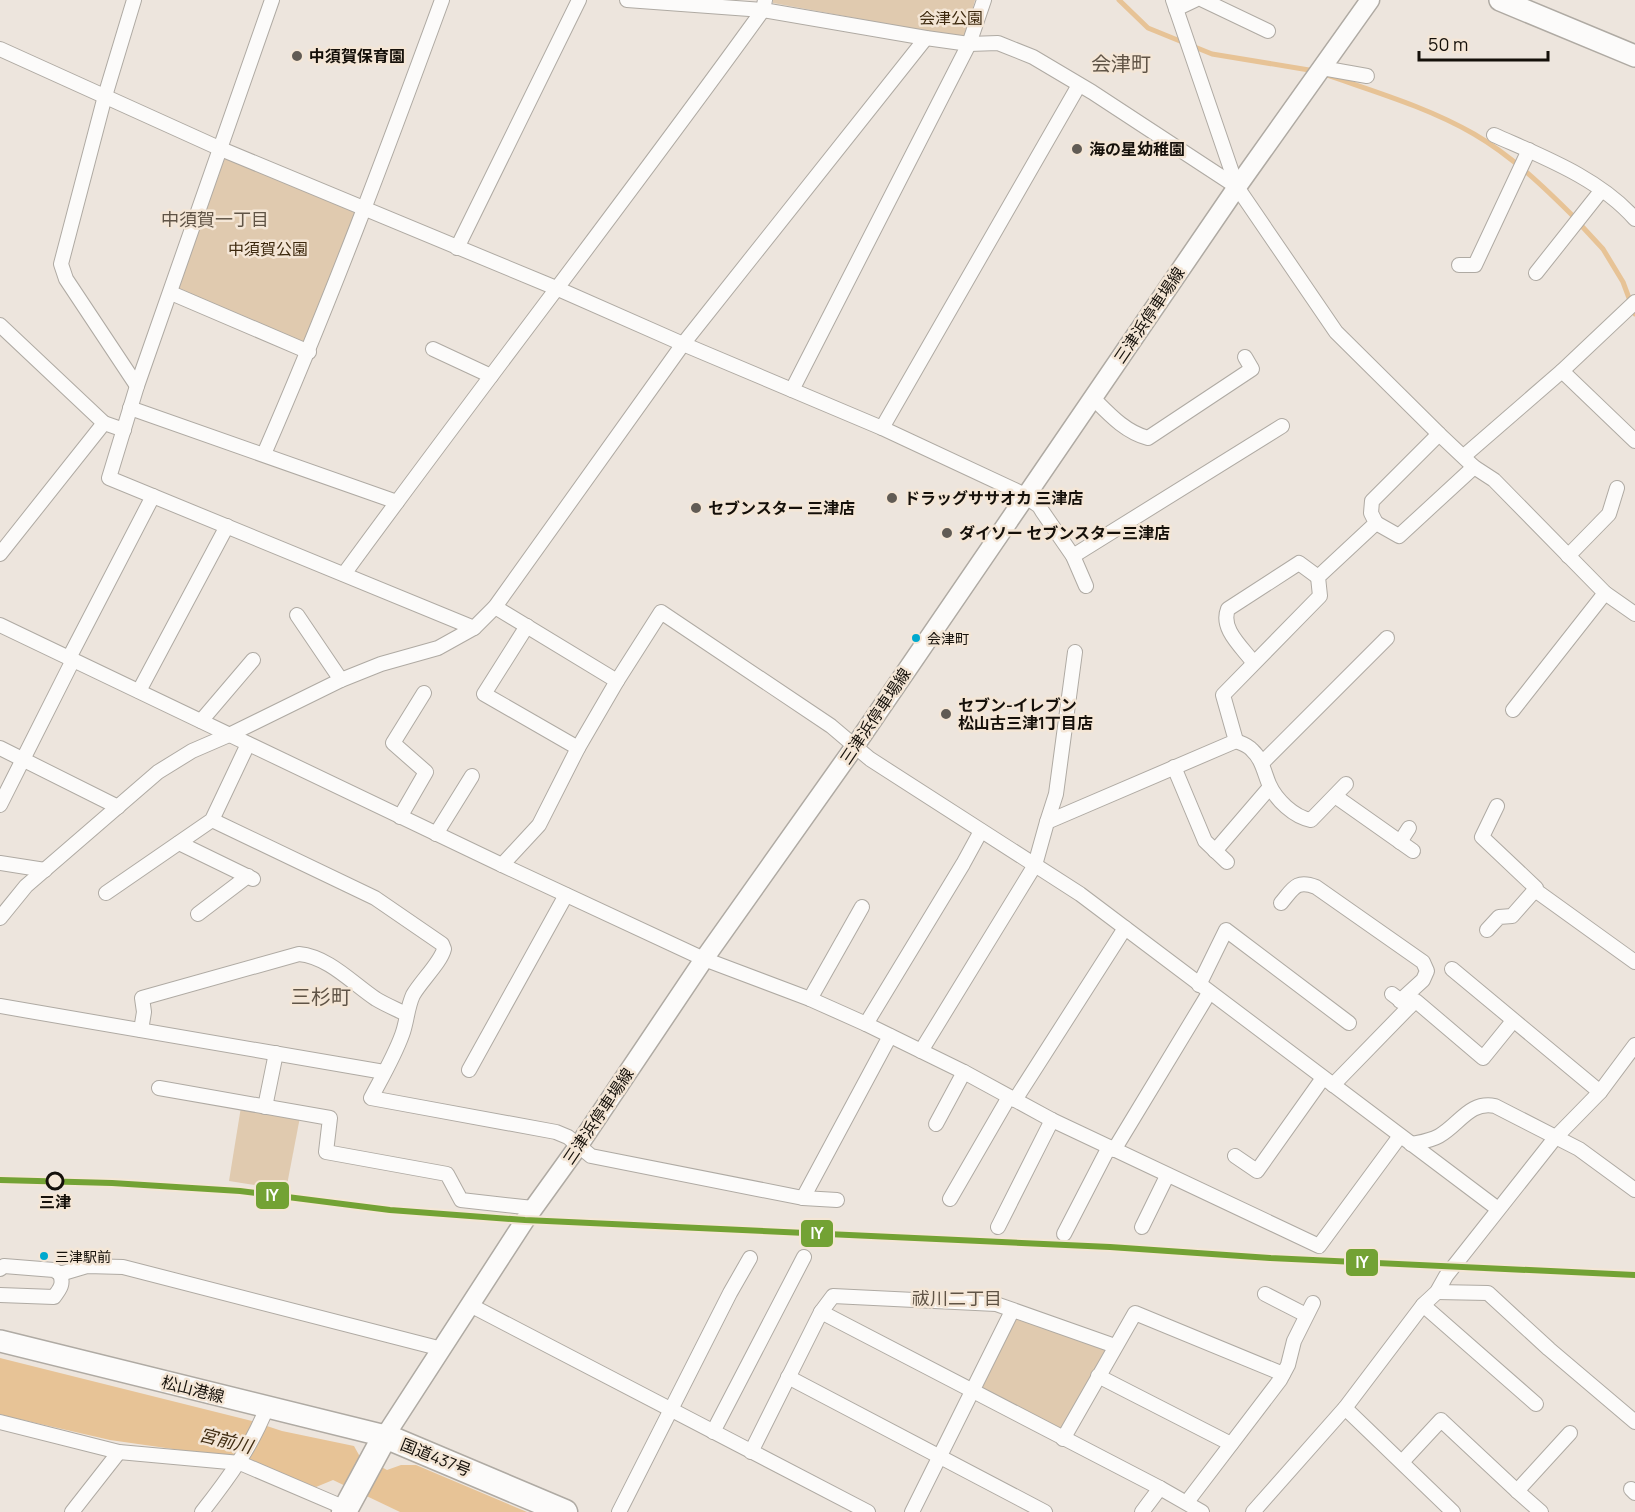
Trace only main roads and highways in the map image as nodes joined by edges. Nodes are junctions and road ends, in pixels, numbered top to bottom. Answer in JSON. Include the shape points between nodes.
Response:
{"nodes":[{"id":1,"x":1370,"y":0,"type":"edge"},
{"id":2,"x":1500,"y":0,"type":"edge"},
{"id":3,"x":1635,"y":56,"type":"edge"},
{"id":4,"x":0,"y":1341,"type":"edge"},
{"id":5,"x":382,"y":1442,"type":"junction"},
{"id":6,"x":349,"y":1509,"type":"edge"},
{"id":7,"x":565,"y":1512,"type":"edge"}],
"edges":[{"from":1,"to":5,"type":"main road","name":"三津浜停車場線","via":[[533,1208]]},
{"from":2,"to":3,"type":"main road"},
{"from":4,"to":5,"type":"main road","name":"松山港線","via":[[264,1416]]},
{"from":5,"to":6,"type":"highway","name":"国道437号"},
{"from":5,"to":7,"type":"highway","name":"国道437号"}]}
